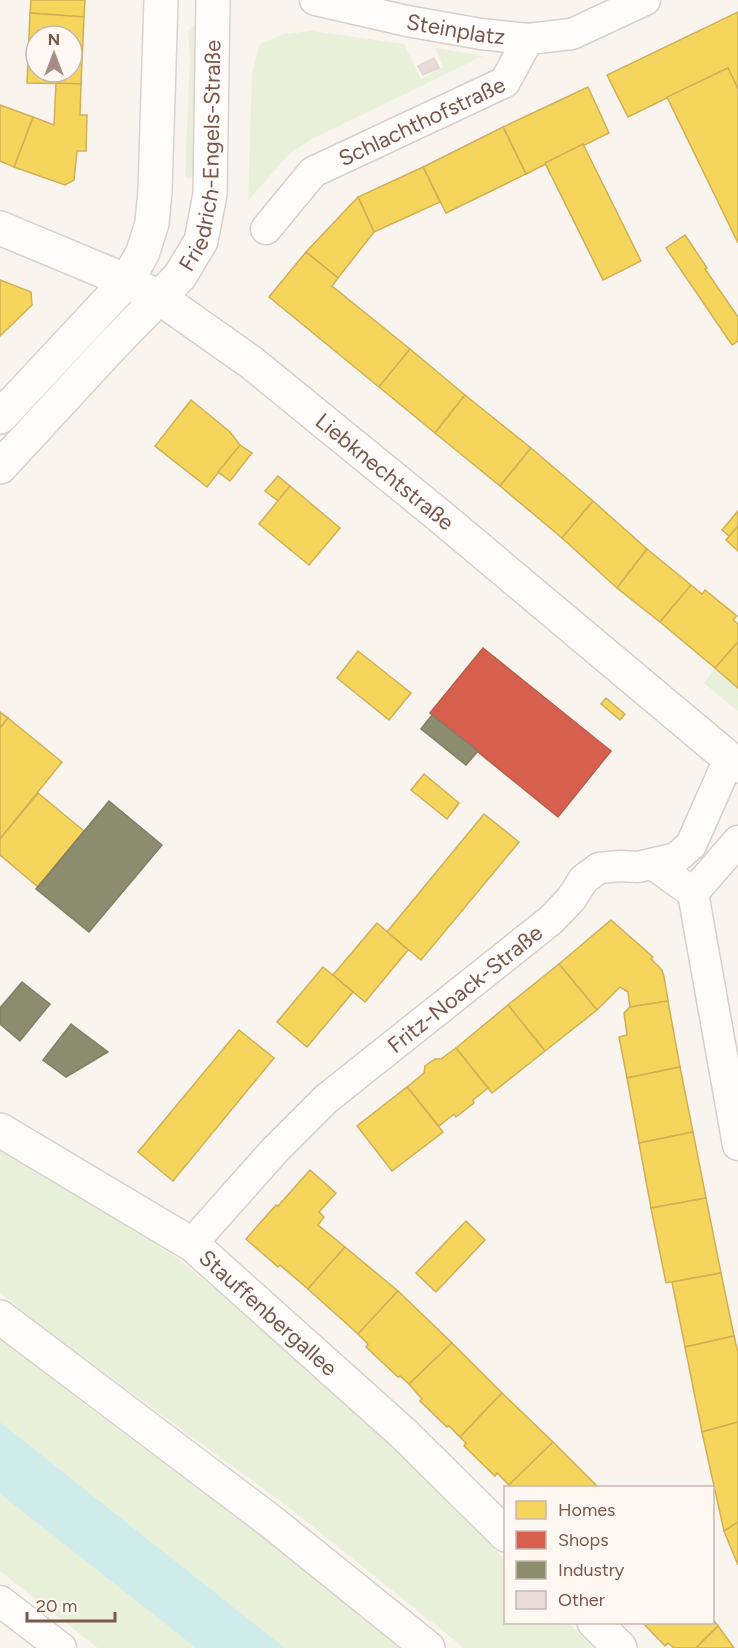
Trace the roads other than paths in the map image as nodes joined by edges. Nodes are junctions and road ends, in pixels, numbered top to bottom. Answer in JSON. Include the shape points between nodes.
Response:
{"nodes":[{"id":1,"x":161,"y":0,"type":"edge"},
{"id":2,"x":213,"y":0,"type":"edge"},
{"id":3,"x":315,"y":0,"type":"edge"},
{"id":4,"x":645,"y":0,"type":"edge"},
{"id":5,"x":528,"y":39,"type":"junction"},
{"id":6,"x":0,"y":228,"type":"edge"},
{"id":7,"x":266,"y":229,"type":"dead end"},
{"id":8,"x":127,"y":281,"type":"junction"},
{"id":9,"x":160,"y":298,"type":"junction"},
{"id":10,"x":0,"y":417,"type":"edge"},
{"id":11,"x":0,"y":467,"type":"edge"},
{"id":12,"x":733,"y":763,"type":"edge"},
{"id":13,"x":738,"y":842,"type":"edge"},
{"id":14,"x":652,"y":864,"type":"junction"},
{"id":15,"x":693,"y":893,"type":"junction"},
{"id":16,"x":0,"y":1130,"type":"edge"},
{"id":17,"x":738,"y":1145,"type":"edge"},
{"id":18,"x":194,"y":1245,"type":"junction"},
{"id":19,"x":0,"y":1317,"type":"edge"},
{"id":20,"x":504,"y":1532,"type":"edge"},
{"id":21,"x":0,"y":1601,"type":"edge"},
{"id":22,"x":595,"y":1624,"type":"edge"},
{"id":23,"x":61,"y":1648,"type":"edge"},
{"id":24,"x":428,"y":1648,"type":"edge"},
{"id":25,"x":620,"y":1648,"type":"edge"}],
"edges":[{"from":1,"to":8,"type":"main road","name":"Friedrich-Engels-Straße","via":[[152,223],[143,252]]},
{"from":2,"to":9,"type":"main road","name":"Friedrich-Engels-Straße","via":[[210,194],[206,218],[201,241],[192,257]]},
{"from":3,"to":5,"type":"street","name":"Steinplatz","via":[[407,21]]},
{"from":4,"to":5,"type":"street","via":[[572,34]]},
{"from":5,"to":7,"type":"street","name":"Schlachthofstraße","via":[[505,82],[313,172]]},
{"from":6,"to":8,"type":"main road","name":"Liebknechtstraße"},
{"from":8,"to":9,"type":"main road","name":"Liebknechtstraße"},
{"from":8,"to":10,"type":"main road"},
{"from":9,"to":11,"type":"main road"},
{"from":9,"to":12,"type":"main road","name":"Liebknechtstraße","via":[[252,363]]},
{"from":12,"to":14,"type":"street","name":"Fritz-Noack-Straße","via":[[691,844],[676,858]]},
{"from":13,"to":15,"type":"street"},
{"from":14,"to":15,"type":"street"},
{"from":14,"to":18,"type":"street","name":"Fritz-Noack-Straße","via":[[599,868],[584,879],[551,920],[326,1099],[275,1150]]},
{"from":15,"to":17,"type":"street"},
{"from":16,"to":18,"type":"main road","name":"Stauffenbergallee"},
{"from":18,"to":20,"type":"main road","name":"Stauffenbergallee","via":[[404,1434]]},
{"from":19,"to":24,"type":"main road","via":[[269,1520]]},
{"from":21,"to":23,"type":"street"},
{"from":22,"to":25,"type":"main road"}]}
